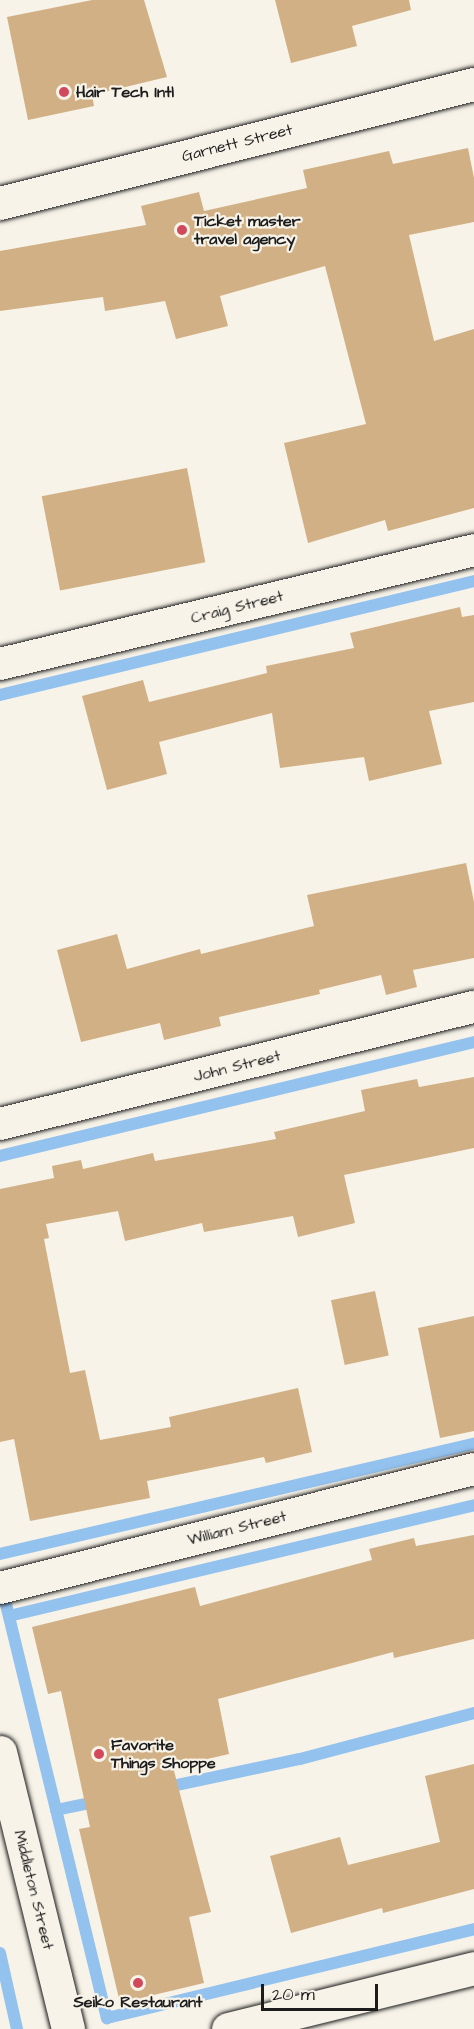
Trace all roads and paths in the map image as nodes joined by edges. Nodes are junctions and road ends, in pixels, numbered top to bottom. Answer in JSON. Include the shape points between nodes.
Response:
{"nodes":[{"id":1,"x":474,"y":84,"type":"edge"},
{"id":2,"x":0,"y":203,"type":"edge"},
{"id":3,"x":474,"y":550,"type":"edge"},
{"id":4,"x":0,"y":664,"type":"edge"},
{"id":5,"x":474,"y":1007,"type":"edge"},
{"id":6,"x":0,"y":1124,"type":"edge"},
{"id":7,"x":474,"y":1468,"type":"edge"},
{"id":8,"x":0,"y":1588,"type":"edge"},
{"id":9,"x":0,"y":1752,"type":"edge"},
{"id":10,"x":474,"y":1968,"type":"edge"},
{"id":11,"x":68,"y":2029,"type":"edge"},
{"id":12,"x":228,"y":2029,"type":"edge"}],
"edges":[{"from":1,"to":2,"type":"street","name":"Garnett Street"},
{"from":3,"to":4,"type":"street","name":"Craig Street"},
{"from":5,"to":6,"type":"street","name":"John Street"},
{"from":7,"to":8,"type":"street","name":"William Street"},
{"from":9,"to":11,"type":"street","name":"Middleton Street"},
{"from":10,"to":12,"type":"street"}]}
